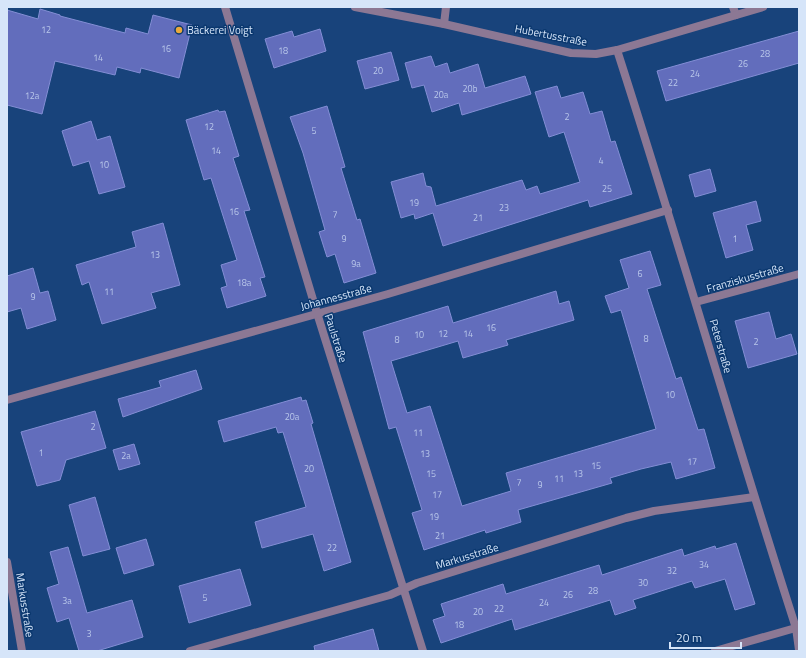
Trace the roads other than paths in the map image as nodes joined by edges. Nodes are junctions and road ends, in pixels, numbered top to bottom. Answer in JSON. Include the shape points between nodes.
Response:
{"nodes":[{"id":1,"x":225,"y":7,"type":"edge"},
{"id":2,"x":354,"y":7,"type":"edge"},
{"id":3,"x":446,"y":7,"type":"edge"},
{"id":4,"x":763,"y":7,"type":"edge"},
{"id":5,"x":735,"y":11,"type":"edge"},
{"id":6,"x":444,"y":24,"type":"junction"},
{"id":7,"x":617,"y":50,"type":"junction"},
{"id":8,"x":668,"y":210,"type":"junction"},
{"id":9,"x":799,"y":274,"type":"edge"},
{"id":10,"x":696,"y":302,"type":"junction"},
{"id":11,"x":317,"y":313,"type":"junction"},
{"id":12,"x":7,"y":400,"type":"edge"},
{"id":13,"x":754,"y":497,"type":"junction"},
{"id":14,"x":7,"y":562,"type":"edge"},
{"id":15,"x":404,"y":588,"type":"junction"},
{"id":16,"x":798,"y":628,"type":"edge"},
{"id":17,"x":799,"y":650,"type":"edge"},
{"id":18,"x":22,"y":651,"type":"edge"},
{"id":19,"x":190,"y":651,"type":"edge"},
{"id":20,"x":423,"y":651,"type":"edge"},
{"id":21,"x":715,"y":651,"type":"edge"}],
"edges":[{"from":1,"to":11,"type":"street","name":"Paulstraße"},
{"from":2,"to":6,"type":"street","name":"Hubertusstraße"},
{"from":3,"to":6,"type":"street"},
{"from":4,"to":5,"type":"street","name":"Hubertusstraße"},
{"from":5,"to":7,"type":"street","name":"Hubertusstraße"},
{"from":6,"to":7,"type":"street","name":"Hubertusstraße","via":[[571,53],[596,54]]},
{"from":7,"to":8,"type":"street","name":"Peterstraße"},
{"from":8,"to":10,"type":"street","name":"Peterstraße"},
{"from":8,"to":11,"type":"street","name":"Johannesstraße"},
{"from":9,"to":10,"type":"street","name":"Franziskusstraße"},
{"from":10,"to":13,"type":"street","name":"Peterstraße"},
{"from":11,"to":12,"type":"street","name":"Johannesstraße"},
{"from":11,"to":15,"type":"street","name":"Paulstraße"},
{"from":13,"to":15,"type":"street","name":"Markusstraße","via":[[654,511],[626,518]]},
{"from":13,"to":16,"type":"street","name":"Peterstraße"},
{"from":14,"to":18,"type":"street","name":"Markusstraße"},
{"from":15,"to":19,"type":"street","name":"Markusstraße","via":[[390,595]]},
{"from":15,"to":20,"type":"street","name":"Paulstraße"},
{"from":16,"to":17,"type":"street","name":"Peterstraße"},
{"from":16,"to":21,"type":"street"}]}
